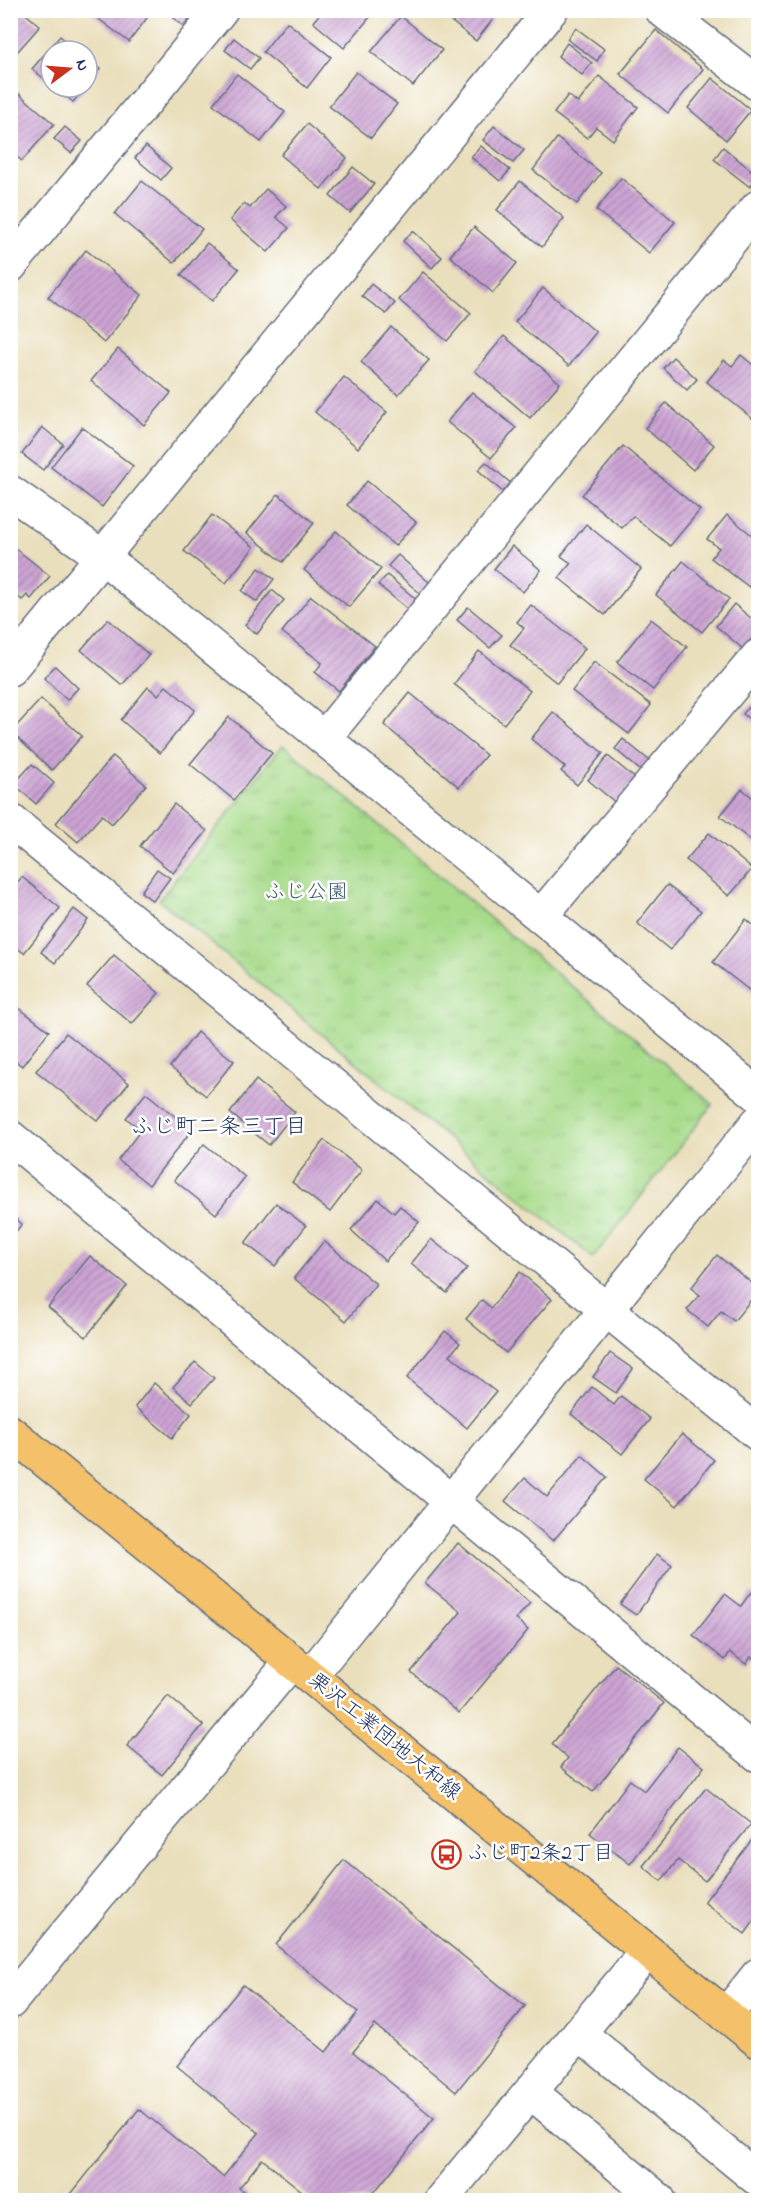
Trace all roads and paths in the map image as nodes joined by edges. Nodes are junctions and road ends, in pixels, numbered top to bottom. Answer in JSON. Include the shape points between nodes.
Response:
{"nodes":[{"id":1,"x":221,"y":10,"type":"edge"},
{"id":2,"x":552,"y":10,"type":"edge"},
{"id":3,"x":662,"y":10,"type":"edge"},
{"id":4,"x":759,"y":84,"type":"edge"},
{"id":5,"x":759,"y":207,"type":"edge"},
{"id":6,"x":10,"y":266,"type":"edge"},
{"id":7,"x":10,"y":492,"type":"edge"},
{"id":8,"x":103,"y":557,"type":"junction"},
{"id":9,"x":759,"y":656,"type":"edge"},
{"id":10,"x":10,"y":669,"type":"edge"},
{"id":11,"x":324,"y":738,"type":"junction"},
{"id":12,"x":10,"y":820,"type":"edge"},
{"id":13,"x":541,"y":916,"type":"junction"},
{"id":14,"x":759,"y":1095,"type":"edge"},
{"id":15,"x":759,"y":1122,"type":"edge"},
{"id":16,"x":10,"y":1137,"type":"edge"},
{"id":17,"x":606,"y":1309,"type":"junction"},
{"id":18,"x":759,"y":1434,"type":"edge"},
{"id":19,"x":12,"y":1437,"type":"edge"},
{"id":20,"x":451,"y":1501,"type":"junction"},
{"id":21,"x":301,"y":1669,"type":"junction"},
{"id":22,"x":759,"y":1755,"type":"edge"},
{"id":23,"x":648,"y":1951,"type":"junction"},
{"id":24,"x":759,"y":1975,"type":"edge"},
{"id":25,"x":10,"y":2002,"type":"edge"},
{"id":26,"x":726,"y":2015,"type":"junction"},
{"id":27,"x":579,"y":2033,"type":"junction"},
{"id":28,"x":759,"y":2042,"type":"edge"},
{"id":29,"x":531,"y":2092,"type":"junction"},
{"id":30,"x":756,"y":2178,"type":"dead end"},
{"id":31,"x":441,"y":2200,"type":"edge"},
{"id":32,"x":659,"y":2200,"type":"edge"}],
"edges":[{"from":1,"to":6,"type":"street"},
{"from":2,"to":8,"type":"street"},
{"from":3,"to":4,"type":"street"},
{"from":5,"to":11,"type":"street"},
{"from":7,"to":8,"type":"street"},
{"from":8,"to":10,"type":"street"},
{"from":8,"to":11,"type":"street"},
{"from":9,"to":13,"type":"street"},
{"from":11,"to":13,"type":"street"},
{"from":12,"to":17,"type":"street"},
{"from":13,"to":14,"type":"street"},
{"from":15,"to":17,"type":"street"},
{"from":16,"to":20,"type":"street"},
{"from":17,"to":18,"type":"street"},
{"from":17,"to":20,"type":"street"},
{"from":19,"to":21,"type":"main road","name":"栗沢工業団地大和線"},
{"from":20,"to":21,"type":"street"},
{"from":20,"to":22,"type":"street"},
{"from":21,"to":23,"type":"main road","name":"栗沢工業団地大和線"},
{"from":21,"to":25,"type":"street"},
{"from":23,"to":26,"type":"main road","name":"栗沢工業団地大和線"},
{"from":23,"to":27,"type":"street"},
{"from":24,"to":26,"type":"street"},
{"from":26,"to":28,"type":"main road","name":"栗沢工業団地大和線"},
{"from":27,"to":29,"type":"street"},
{"from":27,"to":30,"type":"street"},
{"from":29,"to":31,"type":"street"},
{"from":29,"to":32,"type":"street"}]}
